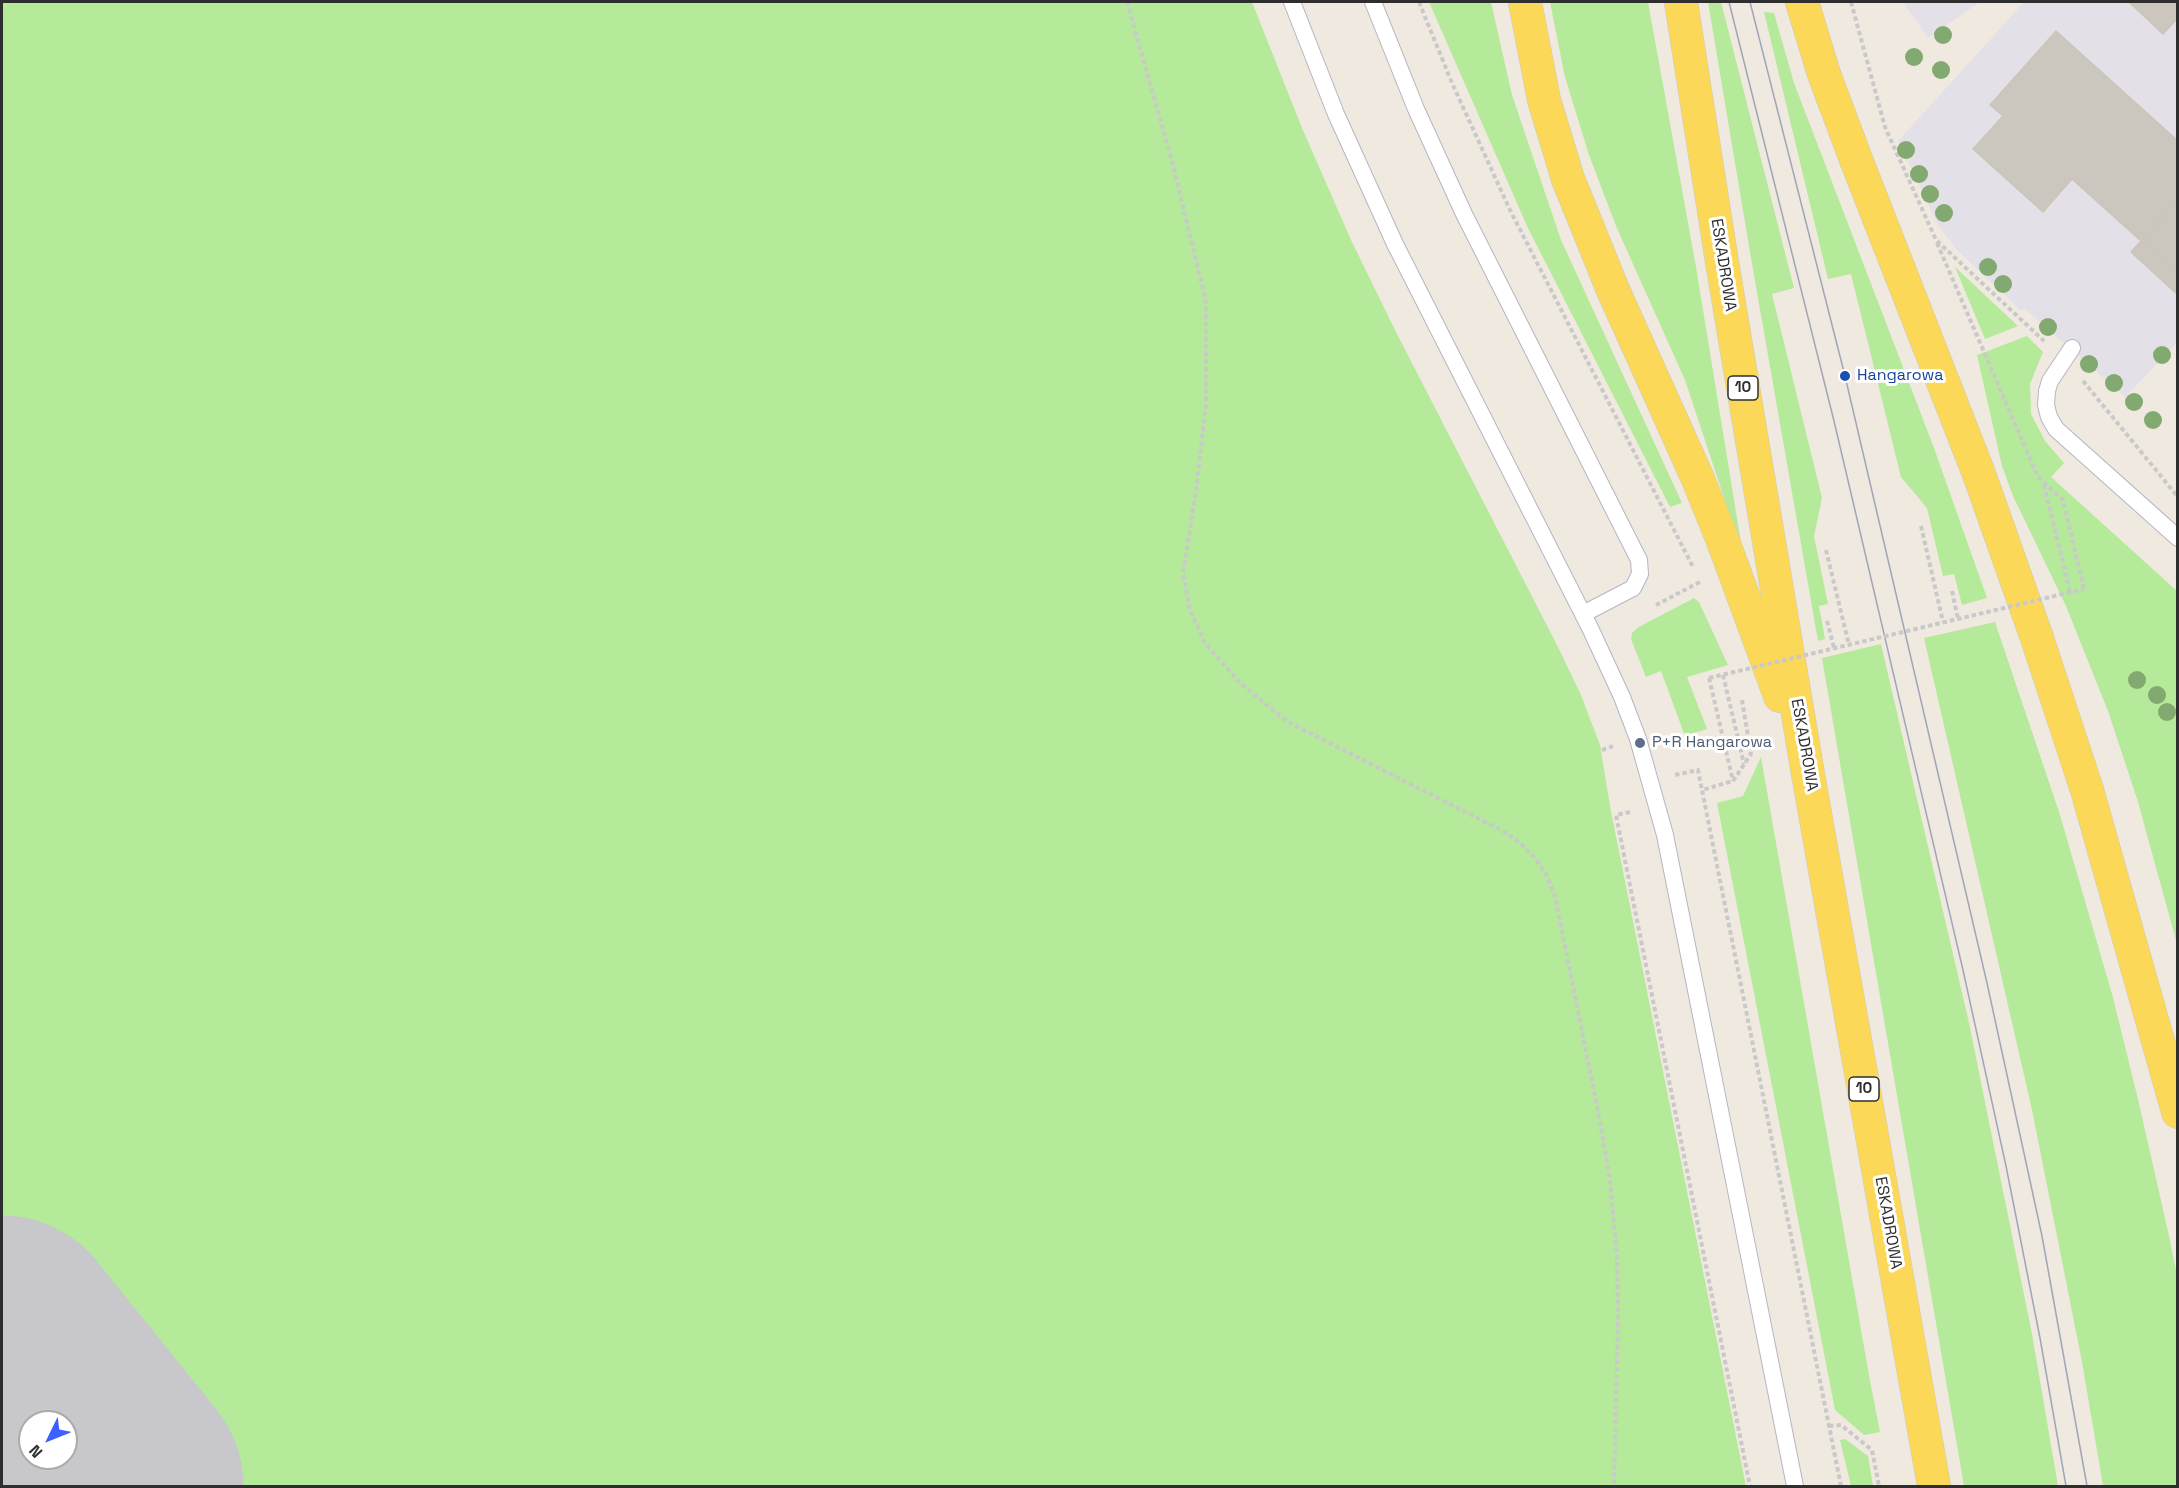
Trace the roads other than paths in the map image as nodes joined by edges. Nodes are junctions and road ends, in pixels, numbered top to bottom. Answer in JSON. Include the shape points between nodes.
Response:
{"nodes":[{"id":1,"x":1292,"y":2,"type":"edge"},
{"id":2,"x":1372,"y":2,"type":"edge"},
{"id":3,"x":1525,"y":2,"type":"edge"},
{"id":4,"x":1681,"y":2,"type":"edge"},
{"id":5,"x":1802,"y":2,"type":"edge"},
{"id":6,"x":2067,"y":355,"type":"road end"},
{"id":7,"x":2178,"y":538,"type":"edge"},
{"id":8,"x":1583,"y":614,"type":"junction"},
{"id":9,"x":1808,"y":774,"type":"junction"},
{"id":10,"x":2178,"y":1112,"type":"edge"},
{"id":11,"x":1795,"y":1486,"type":"edge"},
{"id":12,"x":1934,"y":1486,"type":"edge"}],
"edges":[{"from":1,"to":8,"type":"lane","via":[[1336,114],[1407,270]]},
{"from":2,"to":8,"type":"lane","via":[[1464,214],[1639,560],[1640,574],[1633,588]]},
{"from":3,"to":9,"type":"main road","via":[[1544,100],[1568,180],[1723,541]]},
{"from":4,"to":9,"type":"main road","name":"ESKADROWA","number":"10"},
{"from":5,"to":10,"type":"main road","via":[[1824,74],[1979,474],[2037,638],[2087,790]]},
{"from":6,"to":7,"type":"lane","via":[[2047,391],[2046,405],[2056,429]]},
{"from":8,"to":11,"type":"lane","via":[[1633,725],[1663,824]]},
{"from":9,"to":12,"type":"main road","name":"ESKADROWA","number":"10"}]}
